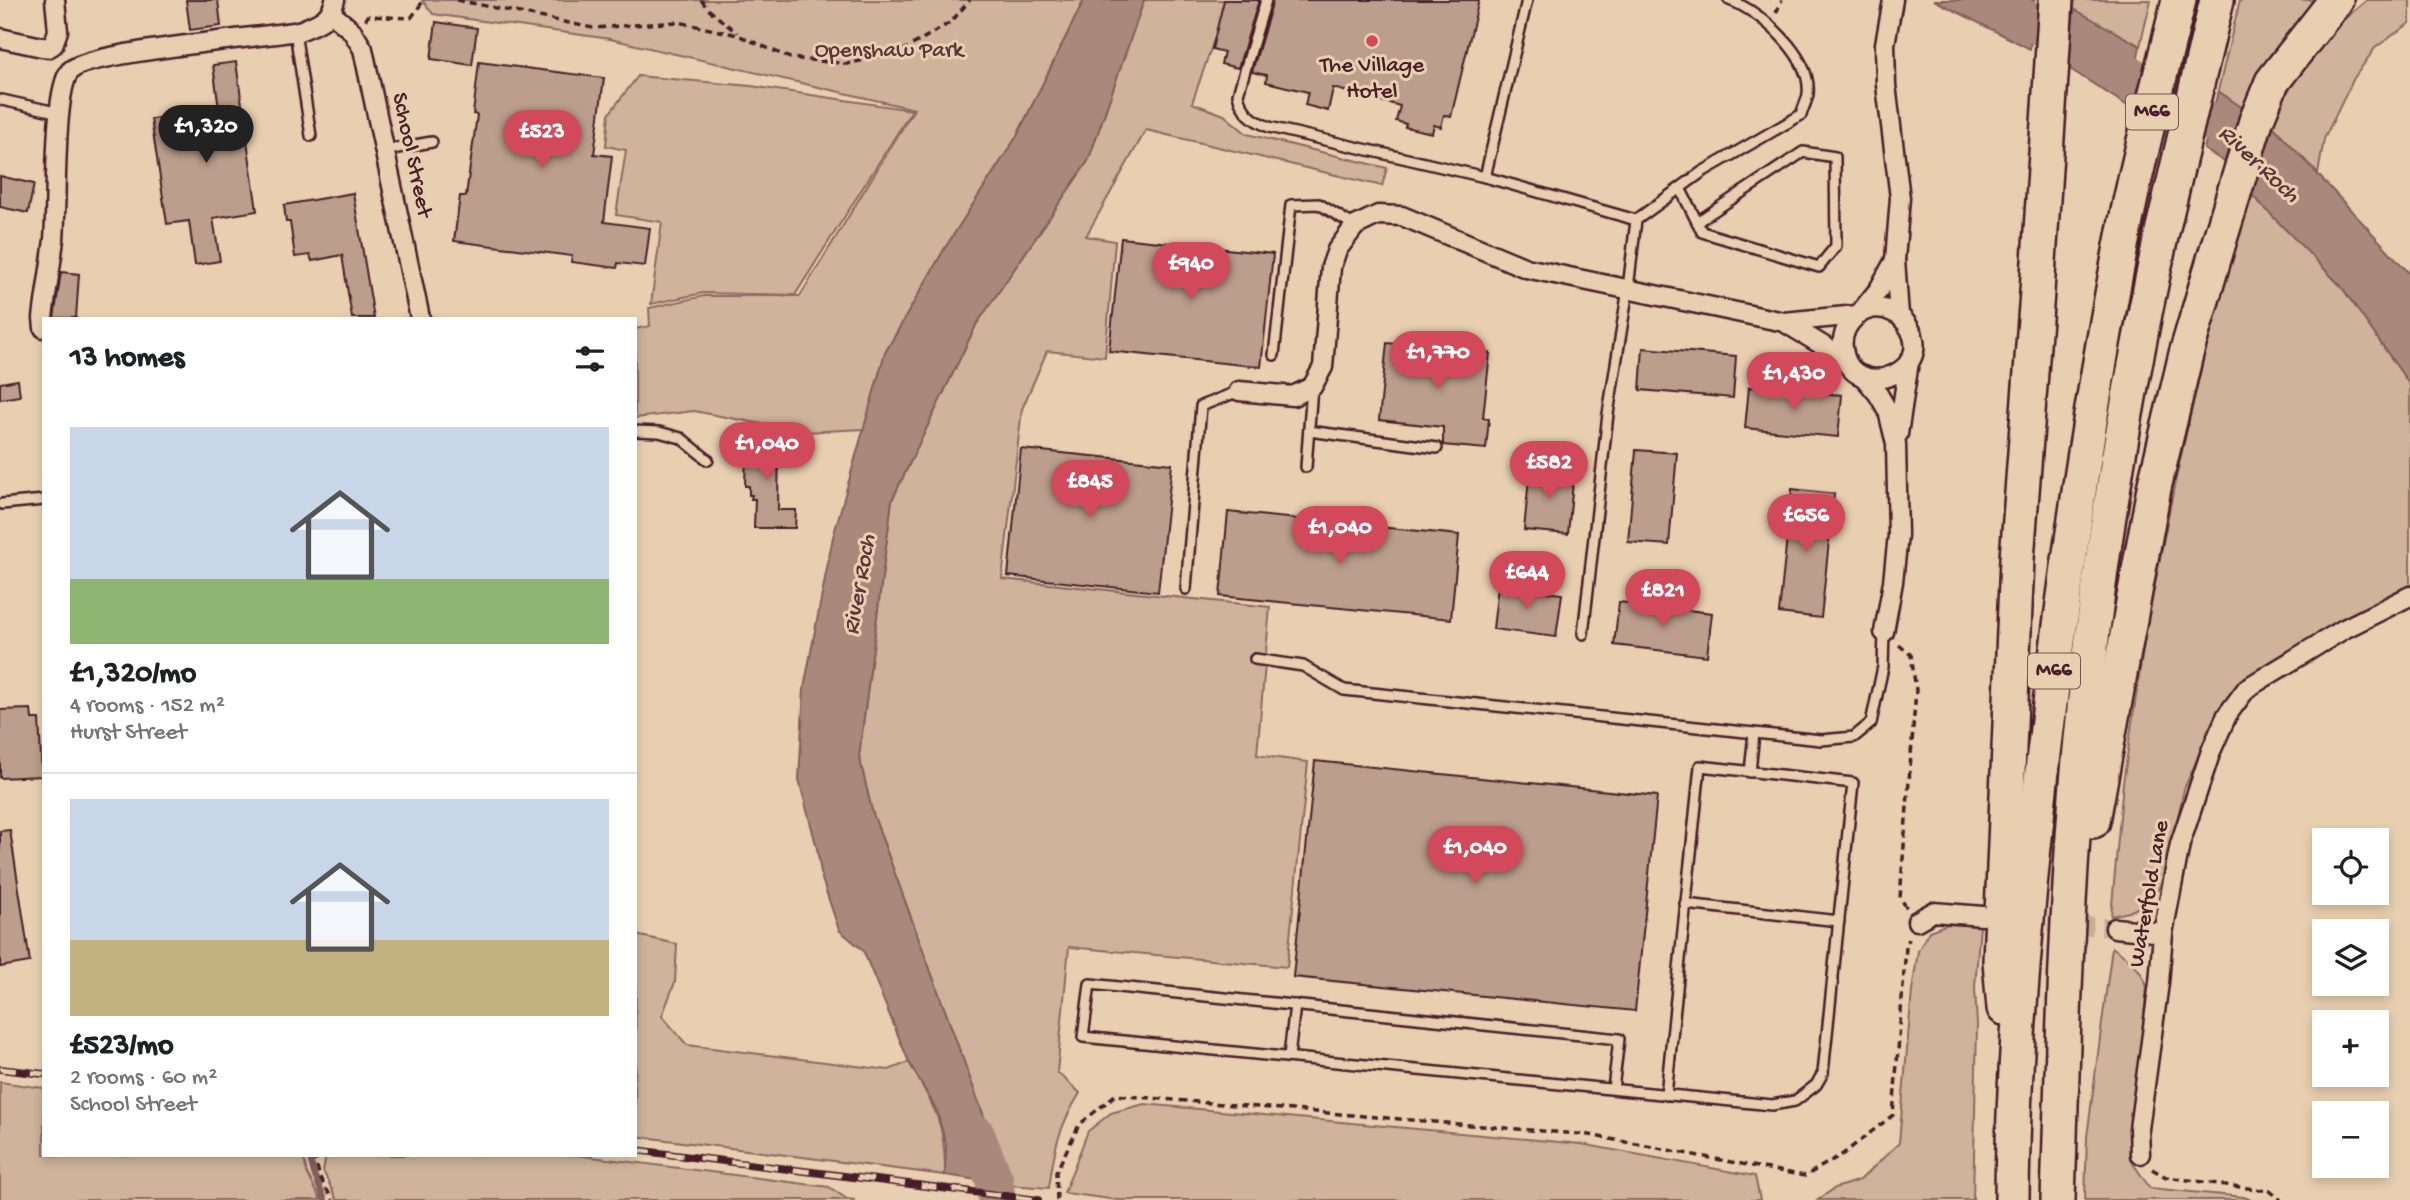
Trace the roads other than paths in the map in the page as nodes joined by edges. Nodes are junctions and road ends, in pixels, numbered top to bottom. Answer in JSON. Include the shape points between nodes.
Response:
{"nodes":[{"id":1,"x":55,"y":0,"type":"edge"},
{"id":2,"x":1266,"y":0,"type":"edge"},
{"id":3,"x":1527,"y":0,"type":"edge"},
{"id":4,"x":1730,"y":0,"type":"edge"},
{"id":5,"x":2056,"y":0,"type":"edge"},
{"id":6,"x":2179,"y":0,"type":"edge"},
{"id":7,"x":2217,"y":0,"type":"edge"},
{"id":8,"x":2336,"y":0,"type":"edge"},
{"id":9,"x":1892,"y":2,"type":"edge"},
{"id":10,"x":333,"y":6,"type":"edge"},
{"id":11,"x":295,"y":32,"type":"junction"},
{"id":12,"x":0,"y":38,"type":"edge"},
{"id":13,"x":2,"y":100,"type":"dead end"},
{"id":14,"x":60,"y":113,"type":"junction"},
{"id":15,"x":311,"y":136,"type":"dead end"},
{"id":16,"x":432,"y":142,"type":"dead end"},
{"id":17,"x":386,"y":150,"type":"junction"},
{"id":18,"x":1485,"y":177,"type":"junction"},
{"id":19,"x":1680,"y":188,"type":"junction"},
{"id":20,"x":1636,"y":220,"type":"junction"},
{"id":21,"x":1697,"y":222,"type":"junction"},
{"id":22,"x":1355,"y":226,"type":"junction"},
{"id":23,"x":1895,"y":260,"type":"junction"},
{"id":24,"x":1628,"y":289,"type":"junction"},
{"id":25,"x":1858,"y":314,"type":"junction"},
{"id":26,"x":1899,"y":315,"type":"junction"},
{"id":27,"x":43,"y":317,"type":"edge"},
{"id":28,"x":420,"y":317,"type":"edge"},
{"id":29,"x":1784,"y":322,"type":"junction"},
{"id":30,"x":1274,"y":355,"type":"dead end"},
{"id":31,"x":1845,"y":359,"type":"junction"},
{"id":32,"x":1909,"y":362,"type":"junction"},
{"id":33,"x":1863,"y":376,"type":"junction"},
{"id":34,"x":1312,"y":387,"type":"junction"},
{"id":35,"x":1238,"y":391,"type":"joint"},
{"id":36,"x":637,"y":430,"type":"edge"},
{"id":37,"x":1309,"y":431,"type":"junction"},
{"id":38,"x":1896,"y":444,"type":"junction"},
{"id":39,"x":1437,"y":448,"type":"dead end"},
{"id":40,"x":708,"y":460,"type":"dead end"},
{"id":41,"x":1306,"y":467,"type":"dead end"},
{"id":42,"x":42,"y":500,"type":"edge"},
{"id":43,"x":2,"y":504,"type":"dead end"},
{"id":44,"x":1186,"y":589,"type":"dead end"},
{"id":45,"x":2410,"y":596,"type":"edge"},
{"id":46,"x":1884,"y":632,"type":"joint"},
{"id":47,"x":1583,"y":634,"type":"dead end"},
{"id":48,"x":1255,"y":659,"type":"dead end"},
{"id":49,"x":1754,"y":733,"type":"junction"},
{"id":50,"x":1751,"y":772,"type":"junction"},
{"id":51,"x":1685,"y":904,"type":"junction"},
{"id":52,"x":1983,"y":916,"type":"dead end"},
{"id":53,"x":1839,"y":921,"type":"junction"},
{"id":54,"x":1917,"y":921,"type":"road end"},
{"id":55,"x":2115,"y":928,"type":"tunnel mouth"},
{"id":56,"x":2163,"y":933,"type":"junction"},
{"id":57,"x":2066,"y":959,"type":"junction"},
{"id":58,"x":1295,"y":1005,"type":"junction"},
{"id":59,"x":1289,"y":1056,"type":"junction"},
{"id":60,"x":1613,"y":1090,"type":"junction"},
{"id":61,"x":1666,"y":1095,"type":"junction"},
{"id":62,"x":2012,"y":1122,"type":"junction"},
{"id":63,"x":2140,"y":1154,"type":"road end"},
{"id":64,"x":2012,"y":1200,"type":"edge"},
{"id":65,"x":2058,"y":1200,"type":"edge"}],
"edges":[{"from":1,"to":12,"type":"street","via":[[58,31],[53,45],[48,48]]},
{"from":2,"to":18,"type":"lane","via":[[1238,94],[1240,107],[1255,121]]},
{"from":3,"to":18,"type":"lane"},
{"from":4,"to":19,"type":"lane","via":[[1771,25],[1792,48],[1808,92],[1801,115]]},
{"from":5,"to":62,"type":"highway","number":"M66","via":[[2017,559],[2000,961]]},
{"from":6,"to":62,"type":"highway","number":"M66","via":[[2126,223],[2090,419],[2057,641],[2029,886]]},
{"from":7,"to":57,"type":"highway","number":"M66","via":[[2162,233],[2128,404],[2080,750]]},
{"from":8,"to":57,"type":"highway","number":"M66","via":[[2273,82],[2256,121],[2186,354],[2154,488]]},
{"from":9,"to":23,"type":"street","via":[[1885,44],[1900,198]]},
{"from":10,"to":11,"type":"street","via":[[320,22]]},
{"from":10,"to":17,"type":"street","name":"School Street","via":[[363,48]]},
{"from":11,"to":14,"type":"street","via":[[81,63],[70,71],[64,84]]},
{"from":11,"to":15,"type":"lane"},
{"from":13,"to":14,"type":"lane"},
{"from":14,"to":27,"type":"street","via":[[54,237]]},
{"from":16,"to":17,"type":"lane"},
{"from":17,"to":28,"type":"street","name":"School Street"},
{"from":18,"to":20,"type":"lane"},
{"from":19,"to":20,"type":"lane"},
{"from":19,"to":21,"type":"lane"},
{"from":20,"to":24,"type":"lane"},
{"from":21,"to":21,"type":"lane","via":[[1702,232],[1819,267],[1836,246],[1835,157],[1803,152]]},
{"from":22,"to":24,"type":"street","via":[[1378,215],[1402,216],[1526,268]]},
{"from":22,"to":30,"type":"lane","via":[[1319,204],[1291,205]]},
{"from":22,"to":34,"type":"street","via":[[1331,267],[1323,367]]},
{"from":23,"to":25,"type":"street"},
{"from":23,"to":26,"type":"street"},
{"from":24,"to":29,"type":"street"},
{"from":24,"to":47,"type":"lane","via":[[1608,414]]},
{"from":25,"to":26,"type":"street","via":[[1883,309]]},
{"from":25,"to":29,"type":"street"},
{"from":25,"to":31,"type":"street","via":[[1843,335]]},
{"from":26,"to":32,"type":"street","via":[[1913,335]]},
{"from":29,"to":31,"type":"street"},
{"from":31,"to":33,"type":"street"},
{"from":32,"to":33,"type":"street","via":[[1890,377]]},
{"from":32,"to":38,"type":"street"},
{"from":33,"to":38,"type":"street","via":[[1888,411]]},
{"from":34,"to":35,"type":"street","via":[[1293,396]]},
{"from":34,"to":37,"type":"lane"},
{"from":35,"to":44,"type":"lane","via":[[1201,406]]},
{"from":36,"to":40,"type":"lane","via":[[681,438]]},
{"from":37,"to":39,"type":"lane"},
{"from":37,"to":41,"type":"lane"},
{"from":38,"to":46,"type":"street","via":[[1898,535]]},
{"from":42,"to":43,"type":"lane"},
{"from":45,"to":56,"type":"street","name":"Waterfold Lane","via":[[2344,629],[2247,688],[2227,715],[2180,844]]},
{"from":46,"to":49,"type":"lane","via":[[1883,667],[1871,723],[1854,737],[1821,740]]},
{"from":48,"to":49,"type":"lane","via":[[1303,666],[1344,690]]},
{"from":49,"to":50,"type":"lane"},
{"from":50,"to":51,"type":"lane","via":[[1700,766]]},
{"from":50,"to":53,"type":"lane","via":[[1853,783]]},
{"from":51,"to":53,"type":"lane"},
{"from":51,"to":61,"type":"lane"},
{"from":52,"to":54,"type":"street","via":[[1933,912]]},
{"from":53,"to":61,"type":"lane","via":[[1823,1073],[1816,1085],[1795,1101],[1772,1105]]},
{"from":55,"to":56,"type":"street"},
{"from":56,"to":63,"type":"street","name":"Waterfold Lane","via":[[2139,1129]]},
{"from":57,"to":65,"type":"highway","number":"M66"},
{"from":58,"to":59,"type":"lane"},
{"from":58,"to":59,"type":"lane","via":[[1090,984],[1083,1037]]},
{"from":58,"to":60,"type":"lane","via":[[1619,1039]]},
{"from":59,"to":60,"type":"lane"},
{"from":60,"to":61,"type":"lane"},
{"from":62,"to":64,"type":"highway","number":"M66"}]}
